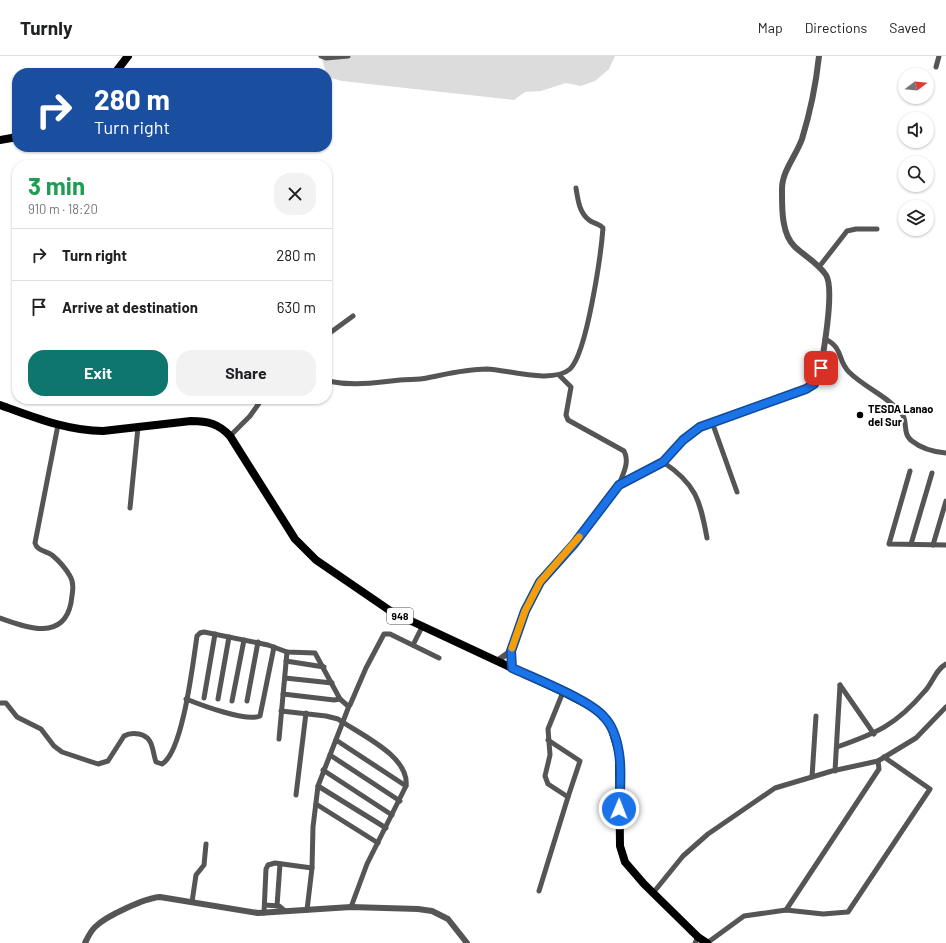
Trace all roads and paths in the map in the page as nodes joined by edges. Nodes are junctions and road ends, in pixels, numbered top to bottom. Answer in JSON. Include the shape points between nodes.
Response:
{"nodes":[{"id":1,"x":128,"y":56,"type":"edge"},
{"id":2,"x":321,"y":56,"type":"edge"},
{"id":3,"x":348,"y":56,"type":"edge"},
{"id":4,"x":818,"y":56,"type":"edge"},
{"id":5,"x":939,"y":56,"type":"edge"},
{"id":6,"x":936,"y":67,"type":"dead end"},
{"id":7,"x":119,"y":68,"type":"edge"},
{"id":8,"x":12,"y":138,"type":"edge"},
{"id":9,"x":0,"y":140,"type":"edge"},
{"id":10,"x":576,"y":188,"type":"dead end"},
{"id":11,"x":877,"y":229,"type":"dead end"},
{"id":12,"x":819,"y":267,"type":"junction"},
{"id":13,"x":353,"y":316,"type":"dead end"},
{"id":14,"x":332,"y":331,"type":"edge"},
{"id":15,"x":825,"y":339,"type":"junction"},
{"id":16,"x":559,"y":376,"type":"junction"},
{"id":17,"x":332,"y":382,"type":"edge"},
{"id":18,"x":258,"y":404,"type":"edge"},
{"id":19,"x":0,"y":405,"type":"edge"},
{"id":20,"x":712,"y":422,"type":"junction"},
{"id":21,"x":58,"y":425,"type":"junction"},
{"id":22,"x":138,"y":427,"type":"junction"},
{"id":23,"x":230,"y":436,"type":"junction"},
{"id":24,"x":946,"y":453,"type":"edge"},
{"id":25,"x":663,"y":462,"type":"junction"},
{"id":26,"x":910,"y":471,"type":"dead end"},
{"id":27,"x":932,"y":473,"type":"dead end"},
{"id":28,"x":619,"y":485,"type":"junction"},
{"id":29,"x":737,"y":492,"type":"dead end"},
{"id":30,"x":946,"y":501,"type":"edge"},
{"id":31,"x":130,"y":508,"type":"dead end"},
{"id":32,"x":707,"y":538,"type":"dead end"},
{"id":33,"x":911,"y":544,"type":"junction"},
{"id":34,"x":933,"y":545,"type":"junction"},
{"id":35,"x":946,"y":545,"type":"edge"},
{"id":36,"x":0,"y":618,"type":"edge"},
{"id":37,"x":422,"y":627,"type":"junction"},
{"id":38,"x":215,"y":634,"type":"junction"},
{"id":39,"x":230,"y":637,"type":"junction"},
{"id":40,"x":244,"y":640,"type":"junction"},
{"id":41,"x":258,"y":642,"type":"junction"},
{"id":42,"x":413,"y":645,"type":"junction"},
{"id":43,"x":274,"y":647,"type":"junction"},
{"id":44,"x":511,"y":651,"type":"junction"},
{"id":45,"x":287,"y":652,"type":"junction"},
{"id":46,"x":439,"y":658,"type":"dead end"},
{"id":47,"x":286,"y":661,"type":"junction"},
{"id":48,"x":497,"y":661,"type":"junction"},
{"id":49,"x":946,"y":664,"type":"edge"},
{"id":50,"x":324,"y":666,"type":"junction"},
{"id":51,"x":512,"y":668,"type":"junction"},
{"id":52,"x":284,"y":678,"type":"junction"},
{"id":53,"x":332,"y":683,"type":"junction"},
{"id":54,"x":563,"y":692,"type":"junction"},
{"id":55,"x":283,"y":694,"type":"junction"},
{"id":56,"x":204,"y":698,"type":"dead end"},
{"id":57,"x":186,"y":699,"type":"junction"},
{"id":58,"x":218,"y":699,"type":"dead end"},
{"id":59,"x":340,"y":699,"type":"junction"},
{"id":60,"x":232,"y":701,"type":"dead end"},
{"id":61,"x":247,"y":701,"type":"dead end"},
{"id":62,"x":0,"y":703,"type":"edge"},
{"id":63,"x":349,"y":706,"type":"junction"},
{"id":64,"x":946,"y":706,"type":"edge"},
{"id":65,"x":282,"y":710,"type":"junction"},
{"id":66,"x":306,"y":713,"type":"junction"},
{"id":67,"x":816,"y":716,"type":"dead end"},
{"id":68,"x":343,"y":723,"type":"junction"},
{"id":69,"x":874,"y":734,"type":"junction"},
{"id":70,"x":279,"y":739,"type":"dead end"},
{"id":71,"x":336,"y":740,"type":"junction"},
{"id":72,"x":548,"y":740,"type":"junction"},
{"id":73,"x":837,"y":747,"type":"junction"},
{"id":74,"x":330,"y":755,"type":"junction"},
{"id":75,"x":884,"y":757,"type":"junction"},
{"id":76,"x":878,"y":761,"type":"junction"},
{"id":77,"x":323,"y":770,"type":"junction"},
{"id":78,"x":835,"y":771,"type":"junction"},
{"id":79,"x":812,"y":777,"type":"junction"},
{"id":80,"x":318,"y":786,"type":"junction"},
{"id":81,"x":406,"y":786,"type":"junction"},
{"id":82,"x":296,"y":795,"type":"dead end"},
{"id":83,"x":568,"y":797,"type":"junction"},
{"id":84,"x":400,"y":801,"type":"junction"},
{"id":85,"x":316,"y":804,"type":"junction"},
{"id":86,"x":392,"y":815,"type":"junction"},
{"id":87,"x":386,"y":828,"type":"junction"},
{"id":88,"x":378,"y":843,"type":"junction"},
{"id":89,"x":206,"y":844,"type":"dead end"},
{"id":90,"x":280,"y":864,"type":"junction"},
{"id":91,"x":312,"y":868,"type":"junction"},
{"id":92,"x":539,"y":891,"type":"dead end"},
{"id":93,"x":653,"y":893,"type":"junction"},
{"id":94,"x":192,"y":902,"type":"junction"},
{"id":95,"x":265,"y":905,"type":"junction"},
{"id":96,"x":277,"y":906,"type":"junction"},
{"id":97,"x":351,"y":907,"type":"junction"},
{"id":98,"x":307,"y":910,"type":"junction"},
{"id":99,"x":786,"y":910,"type":"junction"},
{"id":100,"x":285,"y":911,"type":"junction"},
{"id":101,"x":264,"y":913,"type":"junction"},
{"id":102,"x":696,"y":940,"type":"edge"},
{"id":103,"x":85,"y":943,"type":"edge"},
{"id":104,"x":467,"y":943,"type":"edge"},
{"id":105,"x":707,"y":943,"type":"edge"}],
"edges":[{"from":1,"to":7,"type":"main road"},
{"from":2,"to":3,"type":"street"},
{"from":4,"to":12,"type":"street","via":[[814,87],[802,138],[785,174],[782,188],[788,235],[796,248]]},
{"from":5,"to":6,"type":"street"},
{"from":8,"to":9,"type":"main road"},
{"from":10,"to":16,"type":"street","via":[[579,207],[590,221],[603,228],[593,294],[580,351],[572,368]]},
{"from":11,"to":12,"type":"street","via":[[847,231]]},
{"from":12,"to":15,"type":"street","via":[[827,276],[830,287]]},
{"from":13,"to":14,"type":"street"},
{"from":15,"to":20,"type":"street","via":[[818,377],[810,386],[793,395]]},
{"from":15,"to":24,"type":"street","via":[[835,344],[848,371],[891,402],[903,415],[906,434],[911,441],[932,452]]},
{"from":16,"to":17,"type":"street","via":[[469,369],[427,378],[366,384]]},
{"from":16,"to":28,"type":"street","via":[[571,387],[566,415],[568,420],[624,451],[628,461]]},
{"from":18,"to":23,"type":"street"},
{"from":19,"to":21,"type":"main road","number":"948"},
{"from":20,"to":25,"type":"street","via":[[693,432]]},
{"from":20,"to":29,"type":"street"},
{"from":21,"to":22,"type":"main road","number":"948","via":[[89,431]]},
{"from":21,"to":36,"type":"street","via":[[35,543],[38,548],[55,558],[69,574],[73,586],[70,606],[59,623],[46,629],[31,629]]},
{"from":22,"to":23,"type":"main road","number":"948","via":[[204,421],[215,424]]},
{"from":22,"to":31,"type":"street"},
{"from":23,"to":37,"type":"main road","number":"948","via":[[305,551],[386,608]]},
{"from":25,"to":28,"type":"street"},
{"from":25,"to":32,"type":"street","via":[[690,485],[699,501]]},
{"from":26,"to":33,"type":"street","via":[[889,544]]},
{"from":27,"to":33,"type":"street"},
{"from":28,"to":44,"type":"street","via":[[574,544],[540,582],[525,611]]},
{"from":30,"to":34,"type":"street"},
{"from":33,"to":34,"type":"street"},
{"from":34,"to":35,"type":"street"},
{"from":37,"to":42,"type":"street"},
{"from":37,"to":48,"type":"main road","number":"948"},
{"from":38,"to":39,"type":"street"},
{"from":38,"to":56,"type":"street"},
{"from":38,"to":57,"type":"street","via":[[202,632],[197,636]]},
{"from":39,"to":40,"type":"street"},
{"from":39,"to":58,"type":"street"},
{"from":40,"to":41,"type":"street"},
{"from":40,"to":60,"type":"street"},
{"from":41,"to":43,"type":"street"},
{"from":41,"to":61,"type":"street"},
{"from":42,"to":46,"type":"street"},
{"from":42,"to":63,"type":"street","via":[[388,633],[383,635]]},
{"from":43,"to":45,"type":"street"},
{"from":43,"to":57,"type":"street","via":[[260,716],[254,718],[227,713]]},
{"from":44,"to":48,"type":"street"},
{"from":44,"to":51,"type":"street"},
{"from":45,"to":47,"type":"street"},
{"from":45,"to":50,"type":"street","via":[[315,653]]},
{"from":47,"to":50,"type":"street"},
{"from":47,"to":52,"type":"street"},
{"from":48,"to":51,"type":"main road","number":"948"},
{"from":49,"to":69,"type":"street","via":[[939,668],[930,686],[912,707]]},
{"from":50,"to":53,"type":"street"},
{"from":51,"to":54,"type":"main road","number":"948"},
{"from":52,"to":53,"type":"street"},
{"from":52,"to":55,"type":"street"},
{"from":53,"to":59,"type":"street"},
{"from":54,"to":72,"type":"street","via":[[550,721]]},
{"from":54,"to":93,"type":"main road","number":"948","via":[[594,708],[611,726],[620,764],[620,846],[625,862]]},
{"from":55,"to":59,"type":"street"},
{"from":55,"to":65,"type":"street"},
{"from":57,"to":62,"type":"street","via":[[178,741],[170,757],[160,764],[156,760],[150,740],[146,736],[136,734],[124,736],[111,758],[105,763],[98,764],[67,755],[54,746],[41,729],[17,717],[6,703]]},
{"from":59,"to":63,"type":"street"},
{"from":63,"to":68,"type":"street"},
{"from":64,"to":75,"type":"street","via":[[916,738]]},
{"from":65,"to":66,"type":"street"},
{"from":65,"to":70,"type":"street"},
{"from":66,"to":68,"type":"street","via":[[333,717]]},
{"from":66,"to":82,"type":"street"},
{"from":67,"to":79,"type":"street"},
{"from":68,"to":71,"type":"street"},
{"from":68,"to":81,"type":"street","via":[[397,759],[406,774]]},
{"from":69,"to":73,"type":"street"},
{"from":69,"to":73,"type":"street","via":[[840,685]]},
{"from":71,"to":74,"type":"street"},
{"from":71,"to":81,"type":"street"},
{"from":72,"to":83,"type":"street","via":[[550,754],[546,780]]},
{"from":72,"to":83,"type":"street","via":[[580,762]]},
{"from":73,"to":78,"type":"street"},
{"from":74,"to":77,"type":"street"},
{"from":74,"to":84,"type":"street"},
{"from":75,"to":76,"type":"street"},
{"from":75,"to":99,"type":"street","via":[[930,788],[914,813],[848,912],[823,914]]},
{"from":76,"to":78,"type":"street"},
{"from":76,"to":99,"type":"street","via":[[879,769]]},
{"from":77,"to":80,"type":"street"},
{"from":77,"to":86,"type":"street"},
{"from":78,"to":79,"type":"street"},
{"from":79,"to":93,"type":"street","via":[[775,788],[708,834],[683,856]]},
{"from":80,"to":85,"type":"street"},
{"from":80,"to":87,"type":"street"},
{"from":81,"to":84,"type":"street"},
{"from":83,"to":92,"type":"street"},
{"from":84,"to":86,"type":"street"},
{"from":85,"to":88,"type":"street"},
{"from":85,"to":91,"type":"street"},
{"from":86,"to":87,"type":"street"},
{"from":87,"to":88,"type":"street"},
{"from":88,"to":97,"type":"street"},
{"from":89,"to":94,"type":"street","via":[[204,865],[196,875]]},
{"from":90,"to":91,"type":"street"},
{"from":90,"to":95,"type":"street","via":[[271,864],[267,867]]},
{"from":90,"to":96,"type":"street"},
{"from":91,"to":98,"type":"street"},
{"from":93,"to":102,"type":"main road","number":"948"},
{"from":94,"to":101,"type":"street","via":[[243,912]]},
{"from":94,"to":103,"type":"street","via":[[166,898],[148,899],[96,926]]},
{"from":95,"to":96,"type":"street"},
{"from":95,"to":101,"type":"street"},
{"from":96,"to":100,"type":"street"},
{"from":97,"to":98,"type":"street"},
{"from":97,"to":104,"type":"street","via":[[394,907],[432,911],[448,919]]},
{"from":98,"to":100,"type":"street"},
{"from":99,"to":105,"type":"street","via":[[744,916]]},
{"from":100,"to":101,"type":"street"},
{"from":102,"to":105,"type":"main road","number":"948"}]}
